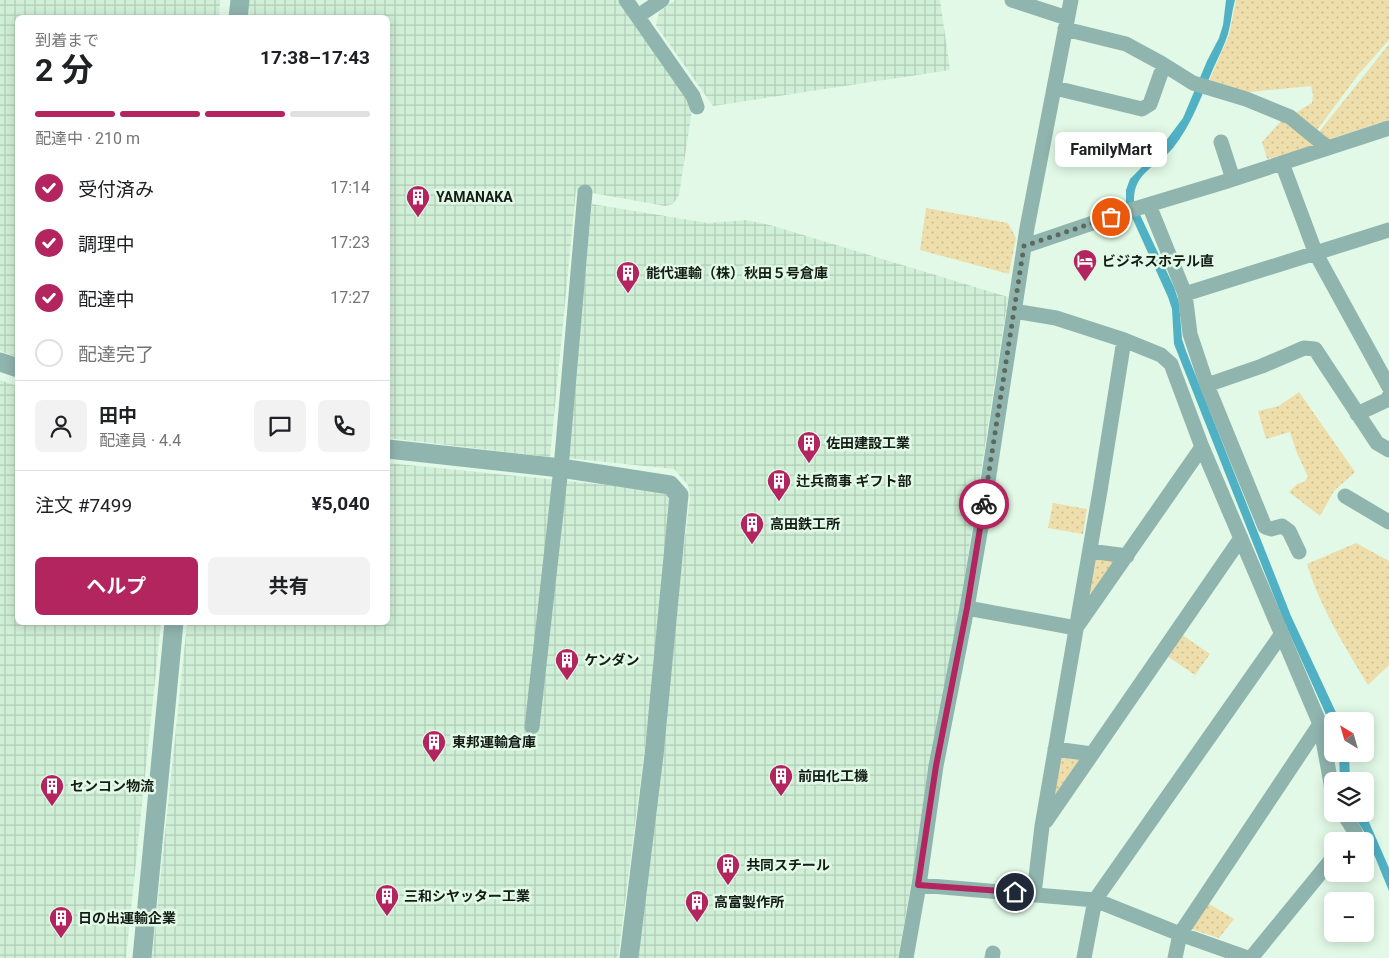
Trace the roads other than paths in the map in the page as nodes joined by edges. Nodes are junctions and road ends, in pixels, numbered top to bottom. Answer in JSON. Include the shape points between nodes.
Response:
{"nodes":[{"id":1,"x":240,"y":0,"type":"edge"},
{"id":2,"x":626,"y":0,"type":"edge"},
{"id":3,"x":662,"y":0,"type":"edge"},
{"id":4,"x":1012,"y":0,"type":"edge"},
{"id":5,"x":1071,"y":0,"type":"edge"},
{"id":6,"x":238,"y":15,"type":"edge"},
{"id":7,"x":638,"y":16,"type":"junction"},
{"id":8,"x":1066,"y":23,"type":"junction"},
{"id":9,"x":1161,"y":73,"type":"dead end"},
{"id":10,"x":1055,"y":88,"type":"junction"},
{"id":11,"x":697,"y":107,"type":"dead end"},
{"id":12,"x":1389,"y":128,"type":"edge"},
{"id":13,"x":1221,"y":142,"type":"dead end"},
{"id":14,"x":1328,"y":148,"type":"junction"},
{"id":15,"x":1282,"y":163,"type":"junction"},
{"id":16,"x":1233,"y":179,"type":"junction"},
{"id":17,"x":585,"y":192,"type":"dead end"},
{"id":18,"x":1140,"y":208,"type":"junction"},
{"id":19,"x":1389,"y":230,"type":"edge"},
{"id":20,"x":1024,"y":246,"type":"junction"},
{"id":21,"x":1316,"y":254,"type":"junction"},
{"id":22,"x":1185,"y":294,"type":"junction"},
{"id":23,"x":1014,"y":311,"type":"junction"},
{"id":24,"x":1124,"y":340,"type":"junction"},
{"id":25,"x":0,"y":362,"type":"edge"},
{"id":26,"x":15,"y":367,"type":"edge"},
{"id":27,"x":1207,"y":385,"type":"junction"},
{"id":28,"x":1389,"y":388,"type":"edge"},
{"id":29,"x":1389,"y":396,"type":"edge"},
{"id":30,"x":1357,"y":414,"type":"junction"},
{"id":31,"x":1202,"y":447,"type":"junction"},
{"id":32,"x":390,"y":449,"type":"edge"},
{"id":33,"x":1389,"y":450,"type":"edge"},
{"id":34,"x":561,"y":468,"type":"junction"},
{"id":35,"x":1345,"y":496,"type":"dead end"},
{"id":36,"x":1389,"y":522,"type":"edge"},
{"id":37,"x":1241,"y":538,"type":"junction"},
{"id":38,"x":1090,"y":551,"type":"junction"},
{"id":39,"x":1299,"y":552,"type":"dead end"},
{"id":40,"x":1127,"y":556,"type":"junction"},
{"id":41,"x":967,"y":608,"type":"junction"},
{"id":42,"x":174,"y":625,"type":"edge"},
{"id":43,"x":1076,"y":628,"type":"junction"},
{"id":44,"x":1281,"y":636,"type":"junction"},
{"id":45,"x":1320,"y":724,"type":"junction"},
{"id":46,"x":532,"y":727,"type":"dead end"},
{"id":47,"x":1055,"y":749,"type":"junction"},
{"id":48,"x":1092,"y":754,"type":"junction"},
{"id":49,"x":1329,"y":772,"type":"edge"},
{"id":50,"x":1042,"y":826,"type":"junction"},
{"id":51,"x":1324,"y":869,"type":"edge"},
{"id":52,"x":918,"y":885,"type":"junction"},
{"id":53,"x":1034,"y":894,"type":"junction"},
{"id":54,"x":1095,"y":900,"type":"junction"},
{"id":55,"x":1180,"y":934,"type":"junction"},
{"id":56,"x":142,"y":958,"type":"edge"},
{"id":57,"x":629,"y":958,"type":"edge"},
{"id":58,"x":906,"y":958,"type":"edge"},
{"id":59,"x":1084,"y":958,"type":"edge"},
{"id":60,"x":1176,"y":958,"type":"edge"},
{"id":61,"x":1249,"y":958,"type":"edge"}],
"edges":[{"from":1,"to":6,"type":"street"},
{"from":2,"to":7,"type":"street"},
{"from":3,"to":7,"type":"street"},
{"from":4,"to":8,"type":"street"},
{"from":5,"to":8,"type":"street"},
{"from":7,"to":11,"type":"street","via":[[693,96]]},
{"from":8,"to":10,"type":"street"},
{"from":8,"to":14,"type":"street","via":[[1126,44],[1202,86],[1290,117]]},
{"from":9,"to":10,"type":"street","via":[[1150,104],[1142,109]]},
{"from":10,"to":20,"type":"street"},
{"from":12,"to":14,"type":"street"},
{"from":13,"to":16,"type":"street"},
{"from":14,"to":15,"type":"street"},
{"from":15,"to":16,"type":"street"},
{"from":15,"to":21,"type":"street"},
{"from":16,"to":18,"type":"street"},
{"from":17,"to":34,"type":"street"},
{"from":18,"to":20,"type":"street"},
{"from":18,"to":22,"type":"street"},
{"from":19,"to":21,"type":"street"},
{"from":20,"to":23,"type":"street"},
{"from":21,"to":22,"type":"street"},
{"from":21,"to":28,"type":"street"},
{"from":22,"to":27,"type":"street","via":[[1190,334]]},
{"from":23,"to":24,"type":"street","via":[[1056,318]]},
{"from":23,"to":41,"type":"street"},
{"from":24,"to":31,"type":"street","via":[[1161,355],[1172,364]]},
{"from":24,"to":38,"type":"street"},
{"from":25,"to":26,"type":"street"},
{"from":27,"to":30,"type":"street","via":[[1304,348],[1315,349]]},
{"from":27,"to":39,"type":"street","via":[[1265,526],[1271,529],[1282,526],[1289,531]]},
{"from":29,"to":30,"type":"street","via":[[1389,400]]},
{"from":30,"to":33,"type":"street","via":[[1377,444]]},
{"from":31,"to":37,"type":"street"},
{"from":31,"to":40,"type":"street"},
{"from":32,"to":34,"type":"street"},
{"from":34,"to":46,"type":"street"},
{"from":34,"to":57,"type":"street","via":[[670,485],[679,495],[654,755]]},
{"from":35,"to":36,"type":"street"},
{"from":37,"to":44,"type":"street"},
{"from":37,"to":48,"type":"street"},
{"from":38,"to":40,"type":"street"},
{"from":38,"to":43,"type":"street"},
{"from":40,"to":43,"type":"street"},
{"from":41,"to":43,"type":"street"},
{"from":41,"to":52,"type":"street","via":[[936,766]]},
{"from":42,"to":56,"type":"street"},
{"from":43,"to":47,"type":"street"},
{"from":44,"to":45,"type":"street"},
{"from":44,"to":54,"type":"street"},
{"from":45,"to":49,"type":"street"},
{"from":45,"to":55,"type":"street"},
{"from":47,"to":48,"type":"street"},
{"from":47,"to":50,"type":"street"},
{"from":48,"to":50,"type":"street"},
{"from":50,"to":53,"type":"street"},
{"from":51,"to":61,"type":"street"},
{"from":52,"to":53,"type":"street"},
{"from":52,"to":58,"type":"street"},
{"from":53,"to":54,"type":"street"},
{"from":54,"to":55,"type":"street"},
{"from":54,"to":59,"type":"street"},
{"from":55,"to":60,"type":"street"},
{"from":55,"to":61,"type":"street"}]}
